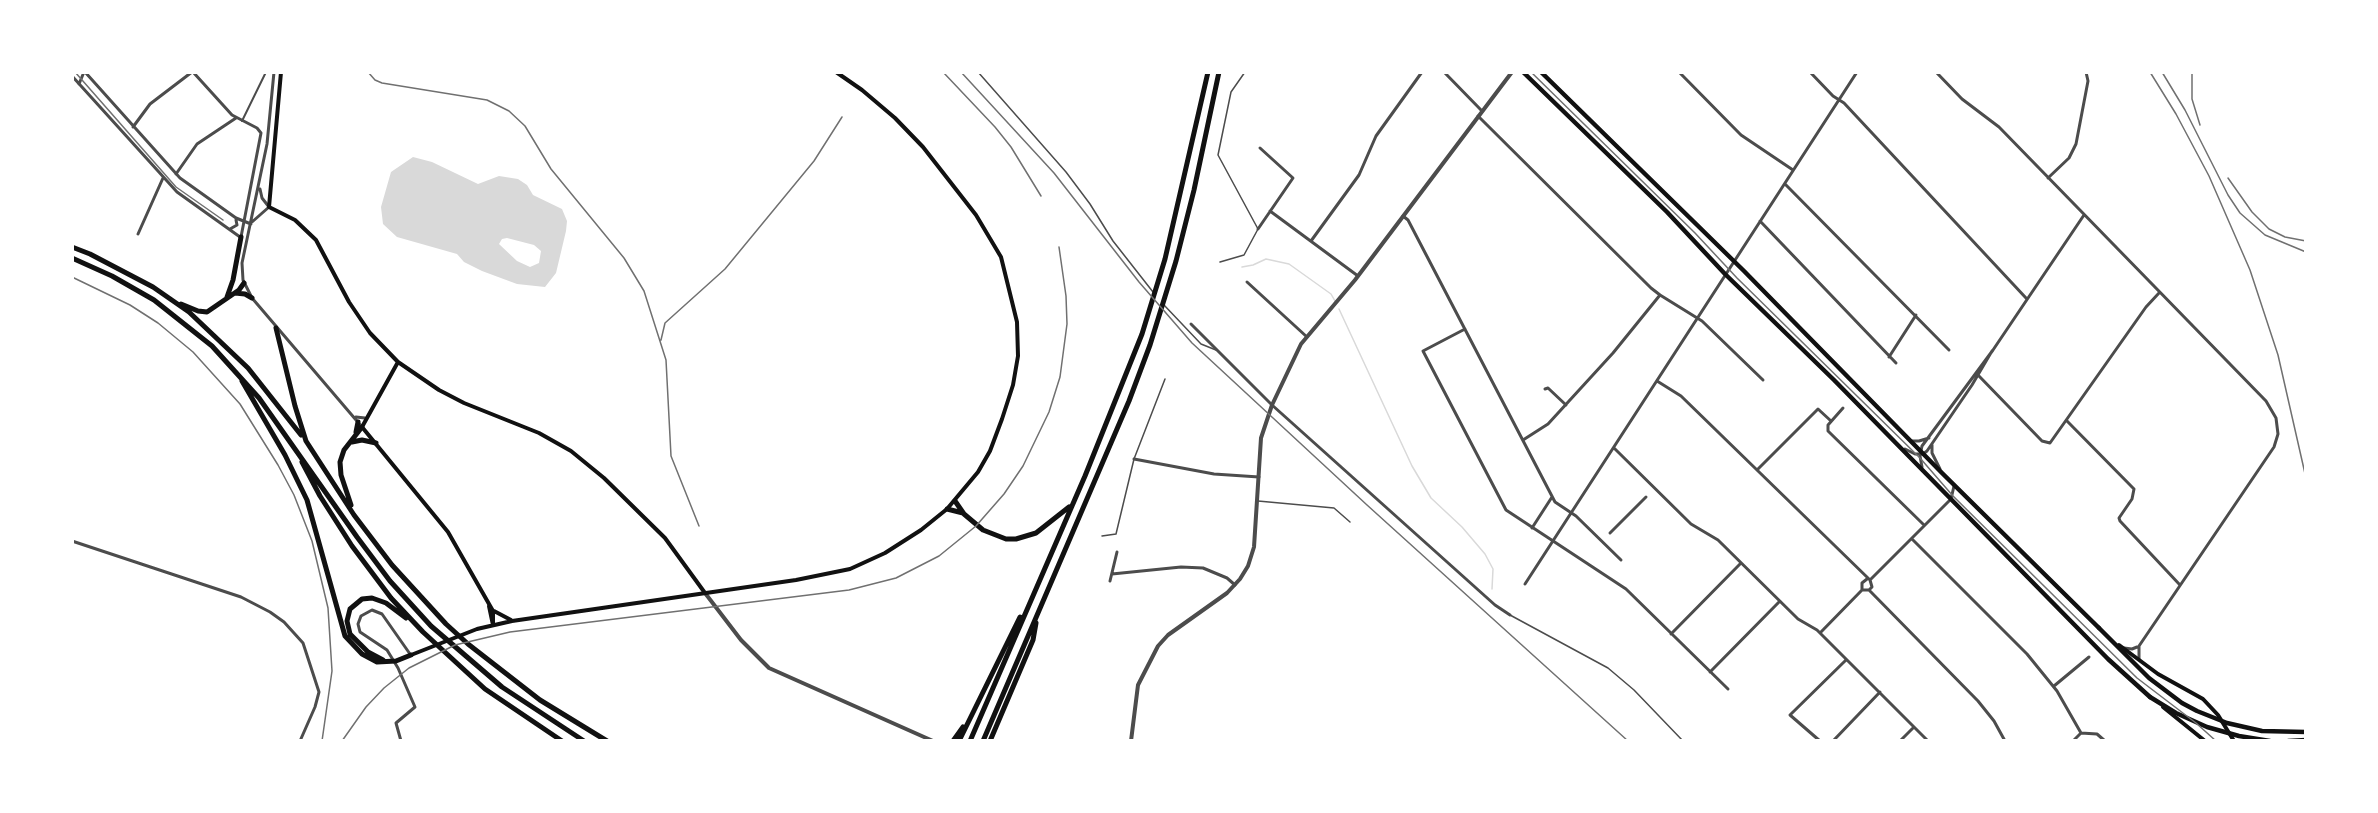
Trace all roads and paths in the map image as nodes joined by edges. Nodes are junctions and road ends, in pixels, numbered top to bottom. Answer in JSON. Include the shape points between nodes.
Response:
{"nodes":[{"id":1,"x":84,"y":72,"type":"edge"},
{"id":2,"x":193,"y":72,"type":"edge"},
{"id":3,"x":270,"y":72,"type":"edge"},
{"id":4,"x":281,"y":72,"type":"edge"},
{"id":5,"x":836,"y":72,"type":"edge"},
{"id":6,"x":978,"y":72,"type":"edge"},
{"id":7,"x":1208,"y":72,"type":"edge"},
{"id":8,"x":1220,"y":72,"type":"edge"},
{"id":9,"x":1245,"y":72,"type":"edge"},
{"id":10,"x":1422,"y":72,"type":"edge"},
{"id":11,"x":1444,"y":72,"type":"edge"},
{"id":12,"x":1512,"y":72,"type":"edge"},
{"id":13,"x":1523,"y":72,"type":"edge"},
{"id":14,"x":1541,"y":72,"type":"edge"},
{"id":15,"x":1679,"y":72,"type":"edge"},
{"id":16,"x":1810,"y":72,"type":"edge"},
{"id":17,"x":1857,"y":72,"type":"edge"},
{"id":18,"x":1936,"y":72,"type":"edge"},
{"id":19,"x":2086,"y":72,"type":"edge"},
{"id":20,"x":72,"y":76,"type":"edge"},
{"id":21,"x":79,"y":84,"type":"junction"},
{"id":22,"x":1839,"y":100,"type":"junction"},
{"id":23,"x":1482,"y":111,"type":"junction"},
{"id":24,"x":1478,"y":116,"type":"junction"},
{"id":25,"x":236,"y":118,"type":"junction"},
{"id":26,"x":242,"y":121,"type":"junction"},
{"id":27,"x":133,"y":127,"type":"junction"},
{"id":28,"x":1260,"y":148,"type":"dead end"},
{"id":29,"x":1793,"y":170,"type":"junction"},
{"id":30,"x":176,"y":174,"type":"junction"},
{"id":31,"x":163,"y":178,"type":"junction"},
{"id":32,"x":2048,"y":178,"type":"junction"},
{"id":33,"x":259,"y":184,"type":"junction"},
{"id":34,"x":1785,"y":184,"type":"junction"},
{"id":35,"x":269,"y":207,"type":"junction"},
{"id":36,"x":1270,"y":211,"type":"junction"},
{"id":37,"x":2084,"y":215,"type":"junction"},
{"id":38,"x":1403,"y":216,"type":"junction"},
{"id":39,"x":236,"y":218,"type":"junction"},
{"id":40,"x":244,"y":222,"type":"junction"},
{"id":41,"x":1760,"y":222,"type":"junction"},
{"id":42,"x":251,"y":224,"type":"junction"},
{"id":43,"x":229,"y":228,"type":"junction"},
{"id":44,"x":1258,"y":229,"type":"junction"},
{"id":45,"x":138,"y":234,"type":"dead end"},
{"id":46,"x":248,"y":234,"type":"junction"},
{"id":47,"x":242,"y":237,"type":"junction"},
{"id":48,"x":1311,"y":241,"type":"junction"},
{"id":49,"x":72,"y":247,"type":"edge"},
{"id":50,"x":72,"y":258,"type":"edge"},
{"id":51,"x":1734,"y":261,"type":"junction"},
{"id":52,"x":1220,"y":262,"type":"dead end"},
{"id":53,"x":1725,"y":274,"type":"junction"},
{"id":54,"x":1358,"y":276,"type":"junction"},
{"id":55,"x":1247,"y":282,"type":"dead end"},
{"id":56,"x":244,"y":283,"type":"junction"},
{"id":57,"x":235,"y":293,"type":"junction"},
{"id":58,"x":2159,"y":293,"type":"junction"},
{"id":59,"x":1660,"y":295,"type":"junction"},
{"id":60,"x":169,"y":297,"type":"junction"},
{"id":61,"x":227,"y":297,"type":"junction"},
{"id":62,"x":252,"y":298,"type":"junction"},
{"id":63,"x":2026,"y":298,"type":"junction"},
{"id":64,"x":1916,"y":315,"type":"junction"},
{"id":65,"x":1697,"y":318,"type":"junction"},
{"id":66,"x":1191,"y":324,"type":"dead end"},
{"id":67,"x":276,"y":328,"type":"junction"},
{"id":68,"x":1465,"y":329,"type":"junction"},
{"id":69,"x":1307,"y":337,"type":"junction"},
{"id":70,"x":1949,"y":350,"type":"dead end"},
{"id":71,"x":1992,"y":350,"type":"junction"},
{"id":72,"x":1217,"y":351,"type":"junction"},
{"id":73,"x":1889,"y":357,"type":"junction"},
{"id":74,"x":398,"y":362,"type":"junction"},
{"id":75,"x":1896,"y":363,"type":"dead end"},
{"id":76,"x":235,"y":369,"type":"junction"},
{"id":77,"x":1978,"y":375,"type":"junction"},
{"id":78,"x":1971,"y":377,"type":"junction"},
{"id":79,"x":1165,"y":379,"type":"dead end"},
{"id":80,"x":1763,"y":380,"type":"dead end"},
{"id":81,"x":1657,"y":381,"type":"junction"},
{"id":82,"x":1983,"y":381,"type":"junction"},
{"id":83,"x":1972,"y":385,"type":"junction"},
{"id":84,"x":1545,"y":389,"type":"dead end"},
{"id":85,"x":1272,"y":405,"type":"junction"},
{"id":86,"x":1566,"y":405,"type":"junction"},
{"id":87,"x":1843,"y":408,"type":"dead end"},
{"id":88,"x":370,"y":412,"type":"junction"},
{"id":89,"x":365,"y":418,"type":"junction"},
{"id":90,"x":356,"y":419,"type":"junction"},
{"id":91,"x":1831,"y":421,"type":"junction"},
{"id":92,"x":2067,"y":421,"type":"junction"},
{"id":93,"x":362,"y":427,"type":"junction"},
{"id":94,"x":1930,"y":437,"type":"junction"},
{"id":95,"x":1523,"y":440,"type":"junction"},
{"id":96,"x":306,"y":441,"type":"junction"},
{"id":97,"x":1911,"y":441,"type":"junction"},
{"id":98,"x":376,"y":443,"type":"junction"},
{"id":99,"x":293,"y":444,"type":"junction"},
{"id":100,"x":349,"y":444,"type":"junction"},
{"id":101,"x":1896,"y":444,"type":"junction"},
{"id":102,"x":1932,"y":445,"type":"junction"},
{"id":103,"x":1614,"y":448,"type":"junction"},
{"id":104,"x":1921,"y":453,"type":"junction"},
{"id":105,"x":1134,"y":459,"type":"junction"},
{"id":106,"x":1922,"y":469,"type":"junction"},
{"id":107,"x":1756,"y":470,"type":"junction"},
{"id":108,"x":1942,"y":473,"type":"junction"},
{"id":109,"x":1258,"y":477,"type":"junction"},
{"id":110,"x":1954,"y":484,"type":"junction"},
{"id":111,"x":1654,"y":488,"type":"junction"},
{"id":112,"x":1650,"y":492,"type":"dead end"},
{"id":113,"x":1646,"y":496,"type":"dead end"},
{"id":114,"x":1552,"y":497,"type":"junction"},
{"id":115,"x":1951,"y":499,"type":"junction"},
{"id":116,"x":955,"y":501,"type":"junction"},
{"id":117,"x":1257,"y":501,"type":"junction"},
{"id":118,"x":1073,"y":504,"type":"junction"},
{"id":119,"x":947,"y":509,"type":"junction"},
{"id":120,"x":1571,"y":513,"type":"junction"},
{"id":121,"x":354,"y":514,"type":"junction"},
{"id":122,"x":964,"y":514,"type":"junction"},
{"id":123,"x":1350,"y":522,"type":"dead end"},
{"id":124,"x":1924,"y":525,"type":"junction"},
{"id":125,"x":1532,"y":528,"type":"junction"},
{"id":126,"x":1610,"y":533,"type":"dead end"},
{"id":127,"x":1102,"y":536,"type":"dead end"},
{"id":128,"x":1605,"y":538,"type":"dead end"},
{"id":129,"x":1912,"y":539,"type":"junction"},
{"id":130,"x":72,"y":541,"type":"edge"},
{"id":131,"x":1552,"y":541,"type":"junction"},
{"id":132,"x":1602,"y":542,"type":"junction"},
{"id":133,"x":1117,"y":552,"type":"dead end"},
{"id":134,"x":1621,"y":560,"type":"dead end"},
{"id":135,"x":1741,"y":563,"type":"junction"},
{"id":136,"x":1112,"y":574,"type":"junction"},
{"id":137,"x":1869,"y":580,"type":"junction"},
{"id":138,"x":1110,"y":581,"type":"dead end"},
{"id":139,"x":1038,"y":584,"type":"junction"},
{"id":140,"x":1525,"y":584,"type":"dead end"},
{"id":141,"x":1235,"y":585,"type":"junction"},
{"id":142,"x":2181,"y":585,"type":"junction"},
{"id":143,"x":1862,"y":590,"type":"junction"},
{"id":144,"x":1869,"y":590,"type":"junction"},
{"id":145,"x":705,"y":593,"type":"junction"},
{"id":146,"x":1780,"y":601,"type":"junction"},
{"id":147,"x":491,"y":607,"type":"junction"},
{"id":148,"x":1510,"y":615,"type":"joint"},
{"id":149,"x":1037,"y":616,"type":"junction"},
{"id":150,"x":512,"y":621,"type":"junction"},
{"id":151,"x":493,"y":625,"type":"junction"},
{"id":152,"x":2099,"y":628,"type":"junction"},
{"id":153,"x":423,"y":632,"type":"junction"},
{"id":154,"x":1671,"y":633,"type":"junction"},
{"id":155,"x":1820,"y":633,"type":"junction"},
{"id":156,"x":2118,"y":644,"type":"junction"},
{"id":157,"x":2139,"y":646,"type":"junction"},
{"id":158,"x":411,"y":655,"type":"junction"},
{"id":159,"x":2089,"y":657,"type":"dead end"},
{"id":160,"x":1846,"y":660,"type":"junction"},
{"id":161,"x":390,"y":662,"type":"junction"},
{"id":162,"x":2142,"y":663,"type":"junction"},
{"id":163,"x":1710,"y":672,"type":"junction"},
{"id":164,"x":2054,"y":686,"type":"junction"},
{"id":165,"x":1728,"y":689,"type":"dead end"},
{"id":166,"x":1880,"y":692,"type":"junction"},
{"id":167,"x":2150,"y":697,"type":"junction"},
{"id":168,"x":1914,"y":727,"type":"junction"},
{"id":169,"x":2306,"y":732,"type":"edge"},
{"id":170,"x":2081,"y":733,"type":"junction"},
{"id":171,"x":955,"y":740,"type":"edge"},
{"id":172,"x":2306,"y":740,"type":"edge"},
{"id":173,"x":300,"y":741,"type":"edge"},
{"id":174,"x":401,"y":741,"type":"edge"},
{"id":175,"x":562,"y":741,"type":"edge"},
{"id":176,"x":584,"y":741,"type":"edge"},
{"id":177,"x":607,"y":741,"type":"edge"},
{"id":178,"x":933,"y":741,"type":"edge"},
{"id":179,"x":970,"y":741,"type":"edge"},
{"id":180,"x":983,"y":741,"type":"edge"},
{"id":181,"x":990,"y":741,"type":"edge"},
{"id":182,"x":1131,"y":741,"type":"edge"},
{"id":183,"x":1683,"y":741,"type":"edge"},
{"id":184,"x":1820,"y":741,"type":"edge"},
{"id":185,"x":1833,"y":741,"type":"edge"},
{"id":186,"x":1900,"y":741,"type":"edge"},
{"id":187,"x":1928,"y":741,"type":"edge"},
{"id":188,"x":2005,"y":741,"type":"edge"},
{"id":189,"x":2073,"y":741,"type":"edge"},
{"id":190,"x":2105,"y":741,"type":"edge"},
{"id":191,"x":2205,"y":741,"type":"edge"},
{"id":192,"x":2234,"y":741,"type":"edge"},
{"id":193,"x":2270,"y":741,"type":"edge"},
{"id":194,"x":2288,"y":741,"type":"edge"}],
"edges":[{"from":1,"to":21,"type":"street"},
{"from":1,"to":27,"type":"street"},
{"from":2,"to":25,"type":"street"},
{"from":2,"to":27,"type":"street","via":[[150,104]]},
{"from":3,"to":26,"type":"street"},
{"from":3,"to":33,"type":"street","via":[[268,138]]},
{"from":4,"to":35,"type":"main road"},
{"from":5,"to":116,"type":"main road","via":[[895,118],[944,172],[986,229],[1008,280],[1017,322],[1018,356],[1013,385],[990,451]]},
{"from":6,"to":72,"type":"lane","via":[[1066,172],[1141,278],[1201,344]]},
{"from":7,"to":118,"type":"highway","via":[[1182,190],[1148,315]]},
{"from":8,"to":149,"type":"highway","via":[[1176,261],[1150,345]]},
{"from":9,"to":44,"type":"lane","via":[[1231,92],[1218,155]]},
{"from":10,"to":48,"type":"street","via":[[1376,136],[1359,175]]},
{"from":11,"to":23,"type":"street"},
{"from":12,"to":23,"type":"street"},
{"from":13,"to":53,"type":"main road"},
{"from":14,"to":51,"type":"main road"},
{"from":15,"to":29,"type":"street","via":[[1741,135]]},
{"from":16,"to":22,"type":"street"},
{"from":17,"to":22,"type":"street"},
{"from":18,"to":32,"type":"street","via":[[1962,99],[1999,127]]},
{"from":19,"to":32,"type":"street","via":[[2088,81],[2076,144],[2069,158]]},
{"from":20,"to":21,"type":"street"},
{"from":21,"to":31,"type":"street"},
{"from":22,"to":29,"type":"street"},
{"from":22,"to":63,"type":"street"},
{"from":23,"to":24,"type":"street"},
{"from":24,"to":38,"type":"street"},
{"from":24,"to":59,"type":"street"},
{"from":25,"to":26,"type":"street"},
{"from":25,"to":30,"type":"street","via":[[196,144]]},
{"from":26,"to":40,"type":"street","via":[[261,133]]},
{"from":27,"to":30,"type":"street"},
{"from":28,"to":36,"type":"street","via":[[1293,178]]},
{"from":29,"to":34,"type":"street"},
{"from":30,"to":39,"type":"street"},
{"from":31,"to":43,"type":"street","via":[[179,194]]},
{"from":31,"to":45,"type":"street"},
{"from":32,"to":37,"type":"street"},
{"from":33,"to":35,"type":"street"},
{"from":33,"to":42,"type":"street"},
{"from":34,"to":41,"type":"street"},
{"from":34,"to":64,"type":"street"},
{"from":35,"to":42,"type":"street"},
{"from":35,"to":74,"type":"main road","via":[[295,220],[311,235],[359,318]]},
{"from":36,"to":44,"type":"street"},
{"from":36,"to":48,"type":"street"},
{"from":37,"to":58,"type":"street"},
{"from":37,"to":63,"type":"street"},
{"from":38,"to":54,"type":"street"},
{"from":38,"to":68,"type":"street"},
{"from":39,"to":40,"type":"street"},
{"from":39,"to":43,"type":"street","via":[[237,225]]},
{"from":40,"to":42,"type":"street"},
{"from":40,"to":47,"type":"street"},
{"from":41,"to":51,"type":"street"},
{"from":41,"to":73,"type":"street"},
{"from":42,"to":46,"type":"street"},
{"from":43,"to":47,"type":"street"},
{"from":44,"to":52,"type":"lane","via":[[1244,255]]},
{"from":46,"to":47,"type":"street"},
{"from":46,"to":56,"type":"street"},
{"from":47,"to":61,"type":"highway"},
{"from":48,"to":54,"type":"street"},
{"from":49,"to":60,"type":"highway"},
{"from":50,"to":76,"type":"highway","via":[[154,300],[199,334]]},
{"from":51,"to":53,"type":"street"},
{"from":51,"to":97,"type":"main road"},
{"from":53,"to":65,"type":"street"},
{"from":53,"to":101,"type":"main road"},
{"from":54,"to":69,"type":"street"},
{"from":55,"to":69,"type":"street"},
{"from":56,"to":57,"type":"highway"},
{"from":56,"to":62,"type":"street"},
{"from":57,"to":61,"type":"highway"},
{"from":57,"to":62,"type":"highway"},
{"from":58,"to":92,"type":"street"},
{"from":58,"to":142,"type":"street","via":[[2266,401],[2278,426],[2274,447]]},
{"from":59,"to":65,"type":"street"},
{"from":59,"to":86,"type":"street"},
{"from":60,"to":61,"type":"highway","via":[[202,312],[212,310]]},
{"from":60,"to":96,"type":"highway","via":[[241,361]]},
{"from":62,"to":67,"type":"street"},
{"from":63,"to":71,"type":"street"},
{"from":64,"to":70,"type":"street"},
{"from":64,"to":73,"type":"street"},
{"from":65,"to":80,"type":"street"},
{"from":65,"to":81,"type":"street"},
{"from":66,"to":72,"type":"street"},
{"from":67,"to":90,"type":"street"},
{"from":67,"to":96,"type":"highway"},
{"from":68,"to":95,"type":"street"},
{"from":68,"to":125,"type":"street","via":[[1423,351],[1506,510]]},
{"from":69,"to":85,"type":"street"},
{"from":71,"to":77,"type":"street"},
{"from":71,"to":78,"type":"street"},
{"from":72,"to":85,"type":"street"},
{"from":73,"to":75,"type":"street"},
{"from":74,"to":88,"type":"main road"},
{"from":74,"to":145,"type":"main road","via":[[464,403],[539,433],[571,451],[665,538]]},
{"from":76,"to":99,"type":"highway"},
{"from":76,"to":161,"type":"highway","via":[[307,500],[343,633],[365,657]]},
{"from":77,"to":78,"type":"street"},
{"from":77,"to":82,"type":"street"},
{"from":77,"to":83,"type":"street"},
{"from":78,"to":94,"type":"street"},
{"from":79,"to":105,"type":"lane"},
{"from":81,"to":103,"type":"street"},
{"from":81,"to":107,"type":"street","via":[[1681,396]]},
{"from":82,"to":83,"type":"street"},
{"from":82,"to":92,"type":"street","via":[[2044,442],[2054,440]]},
{"from":83,"to":102,"type":"street"},
{"from":84,"to":86,"type":"street"},
{"from":85,"to":109,"type":"street","via":[[1261,438]]},
{"from":85,"to":148,"type":"street"},
{"from":86,"to":95,"type":"street","via":[[1548,424]]},
{"from":87,"to":91,"type":"street"},
{"from":88,"to":89,"type":"main road"},
{"from":88,"to":93,"type":"main road"},
{"from":89,"to":90,"type":"street"},
{"from":89,"to":93,"type":"main road"},
{"from":90,"to":93,"type":"street"},
{"from":90,"to":100,"type":"highway","via":[[356,432]]},
{"from":91,"to":107,"type":"street","via":[[1818,409]]},
{"from":91,"to":124,"type":"street","via":[[1828,431]]},
{"from":92,"to":142,"type":"street","via":[[2134,489],[2120,521]]},
{"from":93,"to":98,"type":"main road"},
{"from":93,"to":100,"type":"highway"},
{"from":94,"to":97,"type":"street"},
{"from":94,"to":104,"type":"street"},
{"from":95,"to":114,"type":"street"},
{"from":96,"to":121,"type":"highway"},
{"from":97,"to":104,"type":"main road"},
{"from":98,"to":100,"type":"highway","via":[[362,440]]},
{"from":98,"to":147,"type":"main road","via":[[448,532]]},
{"from":99,"to":153,"type":"highway","via":[[352,546]]},
{"from":99,"to":176,"type":"highway","via":[[390,581],[431,626],[502,687]]},
{"from":100,"to":121,"type":"highway","via":[[340,458],[340,470]]},
{"from":101,"to":104,"type":"street","via":[[1911,453]]},
{"from":101,"to":106,"type":"main road"},
{"from":102,"to":104,"type":"street"},
{"from":102,"to":108,"type":"street"},
{"from":103,"to":111,"type":"street"},
{"from":103,"to":120,"type":"street"},
{"from":104,"to":106,"type":"street"},
{"from":104,"to":108,"type":"main road"},
{"from":105,"to":109,"type":"street","via":[[1214,474]]},
{"from":105,"to":127,"type":"lane","via":[[1116,534]]},
{"from":106,"to":115,"type":"main road"},
{"from":107,"to":137,"type":"street"},
{"from":108,"to":110,"type":"main road"},
{"from":109,"to":117,"type":"street"},
{"from":110,"to":115,"type":"street"},
{"from":110,"to":152,"type":"main road"},
{"from":111,"to":112,"type":"street"},
{"from":111,"to":135,"type":"street","via":[[1691,524],[1718,540]]},
{"from":113,"to":126,"type":"street"},
{"from":114,"to":120,"type":"street"},
{"from":114,"to":125,"type":"street"},
{"from":115,"to":124,"type":"street"},
{"from":115,"to":167,"type":"main road"},
{"from":116,"to":119,"type":"main road"},
{"from":116,"to":122,"type":"highway"},
{"from":117,"to":123,"type":"lane","via":[[1334,508]]},
{"from":117,"to":141,"type":"street","via":[[1252,558]]},
{"from":118,"to":122,"type":"highway","via":[[1043,529],[1016,539],[989,534]]},
{"from":118,"to":139,"type":"highway"},
{"from":119,"to":122,"type":"highway"},
{"from":119,"to":145,"type":"main road","via":[[902,544],[850,568]]},
{"from":120,"to":131,"type":"street"},
{"from":120,"to":132,"type":"street"},
{"from":121,"to":177,"type":"highway","via":[[399,573],[468,645],[540,700]]},
{"from":124,"to":129,"type":"street"},
{"from":125,"to":131,"type":"street"},
{"from":128,"to":132,"type":"street"},
{"from":129,"to":137,"type":"street"},
{"from":129,"to":164,"type":"street"},
{"from":130,"to":173,"type":"street","via":[[241,597],[270,612],[296,633],[319,692]]},
{"from":131,"to":140,"type":"street"},
{"from":131,"to":154,"type":"street","via":[[1626,589]]},
{"from":132,"to":134,"type":"street"},
{"from":133,"to":136,"type":"street"},
{"from":135,"to":146,"type":"street"},
{"from":135,"to":154,"type":"street"},
{"from":136,"to":138,"type":"street"},
{"from":136,"to":141,"type":"street","via":[[1203,568]]},
{"from":137,"to":143,"type":"street","via":[[1862,583]]},
{"from":137,"to":144,"type":"street"},
{"from":139,"to":171,"type":"highway","via":[[974,711]]},
{"from":139,"to":179,"type":"highway"},
{"from":141,"to":182,"type":"street","via":[[1158,646],[1138,685]]},
{"from":142,"to":157,"type":"street"},
{"from":143,"to":144,"type":"street"},
{"from":143,"to":155,"type":"street"},
{"from":144,"to":188,"type":"street","via":[[1978,701]]},
{"from":145,"to":150,"type":"main road"},
{"from":145,"to":178,"type":"street","via":[[741,640],[769,668]]},
{"from":146,"to":155,"type":"street"},
{"from":146,"to":163,"type":"street"},
{"from":147,"to":150,"type":"main road"},
{"from":147,"to":151,"type":"main road"},
{"from":148,"to":183,"type":"lane","via":[[1608,668]]},
{"from":149,"to":180,"type":"highway"},
{"from":149,"to":181,"type":"highway","via":[[1033,640]]},
{"from":150,"to":151,"type":"main road"},
{"from":151,"to":158,"type":"main road"},
{"from":152,"to":156,"type":"main road"},
{"from":152,"to":169,"type":"main road","via":[[2149,678],[2197,711],[2262,731]]},
{"from":153,"to":161,"type":"highway","via":[[380,600],[367,598],[354,605],[347,618],[350,633],[372,655]]},
{"from":153,"to":175,"type":"highway","via":[[485,689]]},
{"from":154,"to":163,"type":"street"},
{"from":155,"to":160,"type":"street"},
{"from":156,"to":157,"type":"street","via":[[2129,649]]},
{"from":156,"to":162,"type":"main road"},
{"from":157,"to":162,"type":"street"},
{"from":158,"to":161,"type":"highway"},
{"from":158,"to":174,"type":"street","via":[[382,614],[372,610],[361,616],[360,632],[387,650],[415,707],[396,723]]},
{"from":159,"to":164,"type":"street"},
{"from":160,"to":166,"type":"street"},
{"from":160,"to":184,"type":"street","via":[[1790,715]]},
{"from":162,"to":192,"type":"main road","via":[[2198,695],[2223,721]]},
{"from":163,"to":165,"type":"street"},
{"from":164,"to":170,"type":"street"},
{"from":166,"to":168,"type":"street"},
{"from":166,"to":185,"type":"street"},
{"from":167,"to":191,"type":"main road"},
{"from":167,"to":193,"type":"main road","via":[[2207,727]]},
{"from":168,"to":186,"type":"street"},
{"from":168,"to":187,"type":"street"},
{"from":170,"to":189,"type":"street"},
{"from":170,"to":190,"type":"street","via":[[2097,734]]},
{"from":172,"to":194,"type":"main road"}]}
